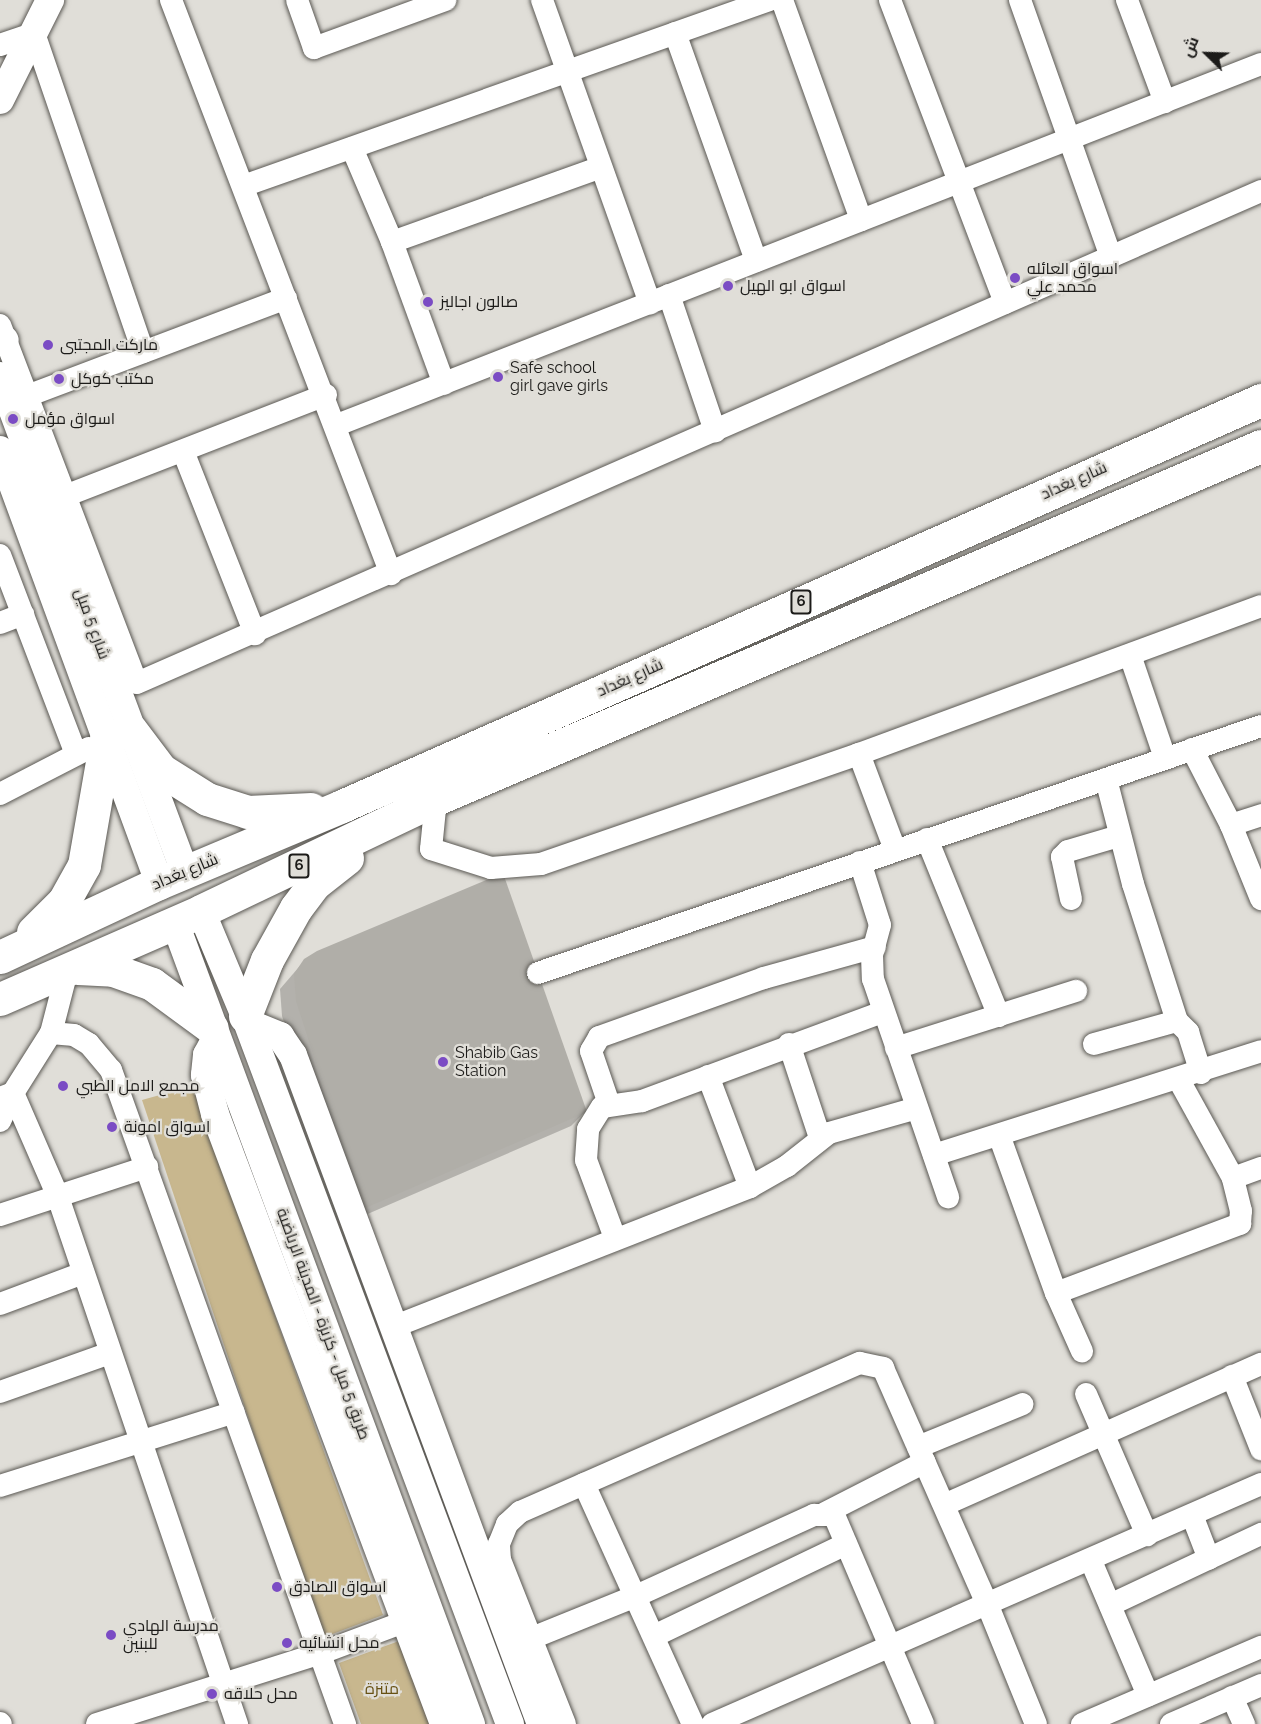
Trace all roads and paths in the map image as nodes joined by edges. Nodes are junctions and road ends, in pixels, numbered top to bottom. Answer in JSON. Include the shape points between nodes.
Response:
{"nodes":[{"id":1,"x":50,"y":0,"type":"edge"},
{"id":2,"x":171,"y":0,"type":"edge"},
{"id":3,"x":297,"y":0,"type":"edge"},
{"id":4,"x":445,"y":0,"type":"edge"},
{"id":5,"x":542,"y":0,"type":"edge"},
{"id":6,"x":769,"y":0,"type":"edge"},
{"id":7,"x":782,"y":0,"type":"edge"},
{"id":8,"x":890,"y":0,"type":"edge"},
{"id":9,"x":1020,"y":0,"type":"edge"},
{"id":10,"x":1127,"y":0,"type":"edge"},
{"id":11,"x":34,"y":33,"type":"junction"},
{"id":12,"x":675,"y":33,"type":"junction"},
{"id":13,"x":0,"y":45,"type":"edge"},
{"id":14,"x":1261,"y":64,"type":"edge"},
{"id":15,"x":567,"y":71,"type":"junction"},
{"id":16,"x":0,"y":100,"type":"edge"},
{"id":17,"x":1165,"y":102,"type":"junction"},
{"id":18,"x":1069,"y":139,"type":"junction"},
{"id":19,"x":351,"y":148,"type":"junction"},
{"id":20,"x":602,"y":167,"type":"junction"},
{"id":21,"x":959,"y":182,"type":"junction"},
{"id":22,"x":243,"y":186,"type":"junction"},
{"id":23,"x":1261,"y":190,"type":"edge"},
{"id":24,"x":861,"y":220,"type":"junction"},
{"id":25,"x":392,"y":242,"type":"junction"},
{"id":26,"x":1111,"y":256,"type":"junction"},
{"id":27,"x":756,"y":261,"type":"junction"},
{"id":28,"x":286,"y":298,"type":"junction"},
{"id":29,"x":660,"y":299,"type":"junction"},
{"id":30,"x":1005,"y":303,"type":"junction"},
{"id":31,"x":2,"y":336,"type":"edge"},
{"id":32,"x":143,"y":352,"type":"junction"},
{"id":33,"x":0,"y":376,"type":"edge"},
{"id":34,"x":444,"y":384,"type":"junction"},
{"id":35,"x":326,"y":395,"type":"junction"},
{"id":36,"x":27,"y":396,"type":"junction"},
{"id":37,"x":1261,"y":400,"type":"edge"},
{"id":38,"x":337,"y":425,"type":"junction"},
{"id":39,"x":715,"y":431,"type":"junction"},
{"id":40,"x":1261,"y":446,"type":"edge"},
{"id":41,"x":0,"y":450,"type":"edge"},
{"id":42,"x":183,"y":451,"type":"junction"},
{"id":43,"x":65,"y":496,"type":"junction"},
{"id":44,"x":0,"y":555,"type":"edge"},
{"id":45,"x":391,"y":574,"type":"junction"},
{"id":46,"x":1261,"y":606,"type":"edge"},
{"id":47,"x":23,"y":614,"type":"junction"},
{"id":48,"x":0,"y":623,"type":"edge"},
{"id":49,"x":255,"y":634,"type":"junction"},
{"id":50,"x":1130,"y":655,"type":"junction"},
{"id":51,"x":1261,"y":726,"type":"edge"},
{"id":52,"x":118,"y":734,"type":"junction"},
{"id":53,"x":1192,"y":749,"type":"junction"},
{"id":54,"x":76,"y":754,"type":"junction"},
{"id":55,"x":859,"y":754,"type":"junction"},
{"id":56,"x":1165,"y":758,"type":"junction"},
{"id":57,"x":1106,"y":779,"type":"junction"},
{"id":58,"x":0,"y":794,"type":"edge"},
{"id":59,"x":436,"y":799,"type":"junction"},
{"id":60,"x":342,"y":806,"type":"junction"},
{"id":61,"x":1261,"y":814,"type":"edge"},
{"id":62,"x":397,"y":821,"type":"junction"},
{"id":63,"x":1231,"y":825,"type":"junction"},
{"id":64,"x":1119,"y":836,"type":"junction"},
{"id":65,"x":927,"y":839,"type":"junction"},
{"id":66,"x":895,"y":850,"type":"junction"},
{"id":67,"x":860,"y":862,"type":"junction"},
{"id":68,"x":172,"y":877,"type":"junction"},
{"id":69,"x":1071,"y":899,"type":"dead end"},
{"id":70,"x":1261,"y":899,"type":"edge"},
{"id":71,"x":188,"y":917,"type":"junction"},
{"id":72,"x":875,"y":947,"type":"junction"},
{"id":73,"x":2,"y":956,"type":"edge"},
{"id":74,"x":70,"y":970,"type":"junction"},
{"id":75,"x":538,"y":972,"type":"dead end"},
{"id":76,"x":1076,"y":991,"type":"dead end"},
{"id":77,"x":0,"y":999,"type":"edge"},
{"id":78,"x":883,"y":1012,"type":"junction"},
{"id":79,"x":999,"y":1016,"type":"junction"},
{"id":80,"x":246,"y":1020,"type":"junction"},
{"id":81,"x":1177,"y":1021,"type":"junction"},
{"id":82,"x":51,"y":1033,"type":"junction"},
{"id":83,"x":214,"y":1033,"type":"junction"},
{"id":84,"x":789,"y":1044,"type":"junction"},
{"id":85,"x":1094,"y":1044,"type":"dead end"},
{"id":86,"x":896,"y":1048,"type":"junction"},
{"id":87,"x":1261,"y":1052,"type":"edge"},
{"id":88,"x":1201,"y":1073,"type":"junction"},
{"id":89,"x":708,"y":1076,"type":"junction"},
{"id":90,"x":1179,"y":1080,"type":"junction"},
{"id":91,"x":6,"y":1096,"type":"edge"},
{"id":92,"x":609,"y":1104,"type":"junction"},
{"id":93,"x":917,"y":1108,"type":"junction"},
{"id":94,"x":0,"y":1121,"type":"edge"},
{"id":95,"x":999,"y":1136,"type":"junction"},
{"id":96,"x":820,"y":1138,"type":"junction"},
{"id":97,"x":934,"y":1155,"type":"junction"},
{"id":98,"x":147,"y":1167,"type":"junction"},
{"id":99,"x":1261,"y":1168,"type":"edge"},
{"id":100,"x":1233,"y":1178,"type":"junction"},
{"id":101,"x":750,"y":1187,"type":"junction"},
{"id":102,"x":57,"y":1194,"type":"junction"},
{"id":103,"x":948,"y":1197,"type":"dead end"},
{"id":104,"x":0,"y":1215,"type":"edge"},
{"id":105,"x":615,"y":1238,"type":"junction"},
{"id":106,"x":83,"y":1274,"type":"junction"},
{"id":107,"x":1056,"y":1293,"type":"junction"},
{"id":108,"x":0,"y":1304,"type":"edge"},
{"id":109,"x":393,"y":1327,"type":"junction"},
{"id":110,"x":364,"y":1338,"type":"junction"},
{"id":111,"x":333,"y":1349,"type":"junction"},
{"id":112,"x":1082,"y":1351,"type":"dead end"},
{"id":113,"x":110,"y":1353,"type":"junction"},
{"id":114,"x":1261,"y":1364,"type":"edge"},
{"id":115,"x":1232,"y":1376,"type":"junction"},
{"id":116,"x":0,"y":1392,"type":"edge"},
{"id":117,"x":1086,"y":1394,"type":"dead end"},
{"id":118,"x":1023,"y":1404,"type":"dead end"},
{"id":119,"x":234,"y":1412,"type":"junction"},
{"id":120,"x":1103,"y":1433,"type":"junction"},
{"id":121,"x":140,"y":1440,"type":"junction"},
{"id":122,"x":1261,"y":1449,"type":"edge"},
{"id":123,"x":921,"y":1455,"type":"junction"},
{"id":124,"x":584,"y":1484,"type":"junction"},
{"id":125,"x":1261,"y":1484,"type":"edge"},
{"id":126,"x":0,"y":1486,"type":"edge"},
{"id":127,"x":944,"y":1504,"type":"junction"},
{"id":128,"x":825,"y":1513,"type":"junction"},
{"id":129,"x":1192,"y":1515,"type":"junction"},
{"id":130,"x":1261,"y":1534,"type":"edge"},
{"id":131,"x":1147,"y":1535,"type":"junction"},
{"id":132,"x":846,"y":1544,"type":"junction"},
{"id":133,"x":1209,"y":1558,"type":"junction"},
{"id":134,"x":1090,"y":1561,"type":"junction"},
{"id":135,"x":636,"y":1596,"type":"junction"},
{"id":136,"x":1110,"y":1605,"type":"junction"},
{"id":137,"x":988,"y":1606,"type":"junction"},
{"id":138,"x":404,"y":1622,"type":"junction"},
{"id":139,"x":654,"y":1636,"type":"junction"},
{"id":140,"x":532,"y":1638,"type":"junction"},
{"id":141,"x":1261,"y":1647,"type":"edge"},
{"id":142,"x":889,"y":1648,"type":"junction"},
{"id":143,"x":321,"y":1653,"type":"junction"},
{"id":144,"x":523,"y":1676,"type":"junction"},
{"id":145,"x":223,"y":1684,"type":"junction"},
{"id":146,"x":1261,"y":1685,"type":"edge"},
{"id":147,"x":497,"y":1688,"type":"junction"},
{"id":148,"x":1148,"y":1695,"type":"junction"},
{"id":149,"x":1232,"y":1698,"type":"junction"},
{"id":150,"x":454,"y":1714,"type":"edge"},
{"id":151,"x":97,"y":1724,"type":"edge"},
{"id":152,"x":237,"y":1724,"type":"edge"},
{"id":153,"x":345,"y":1724,"type":"edge"},
{"id":154,"x":510,"y":1724,"type":"edge"},
{"id":155,"x":541,"y":1724,"type":"edge"},
{"id":156,"x":565,"y":1724,"type":"edge"},
{"id":157,"x":693,"y":1724,"type":"edge"},
{"id":158,"x":712,"y":1724,"type":"edge"},
{"id":159,"x":923,"y":1724,"type":"edge"},
{"id":160,"x":1036,"y":1724,"type":"edge"},
{"id":161,"x":1082,"y":1724,"type":"edge"},
{"id":162,"x":1172,"y":1724,"type":"edge"},
{"id":163,"x":1244,"y":1724,"type":"edge"}],
"edges":[{"from":1,"to":11,"type":"main road"},
{"from":2,"to":22,"type":"street"},
{"from":3,"to":4,"type":"street","via":[[314,48]]},
{"from":5,"to":15,"type":"street"},
{"from":6,"to":12,"type":"street"},
{"from":7,"to":24,"type":"street"},
{"from":8,"to":21,"type":"street"},
{"from":9,"to":18,"type":"street"},
{"from":10,"to":17,"type":"street"},
{"from":11,"to":13,"type":"street"},
{"from":11,"to":16,"type":"main road"},
{"from":11,"to":32,"type":"street"},
{"from":12,"to":15,"type":"street"},
{"from":12,"to":27,"type":"street"},
{"from":14,"to":17,"type":"street"},
{"from":15,"to":19,"type":"street"},
{"from":15,"to":20,"type":"street"},
{"from":17,"to":18,"type":"street"},
{"from":18,"to":21,"type":"street"},
{"from":18,"to":26,"type":"street"},
{"from":19,"to":22,"type":"street"},
{"from":19,"to":25,"type":"street"},
{"from":20,"to":25,"type":"street"},
{"from":20,"to":29,"type":"street"},
{"from":21,"to":24,"type":"street"},
{"from":21,"to":30,"type":"street"},
{"from":22,"to":28,"type":"street"},
{"from":23,"to":26,"type":"street"},
{"from":24,"to":27,"type":"street"},
{"from":25,"to":34,"type":"street"},
{"from":26,"to":30,"type":"street"},
{"from":27,"to":29,"type":"street"},
{"from":28,"to":32,"type":"street"},
{"from":28,"to":35,"type":"street"},
{"from":29,"to":34,"type":"street"},
{"from":29,"to":39,"type":"street"},
{"from":30,"to":39,"type":"street"},
{"from":31,"to":36,"type":"street"},
{"from":32,"to":36,"type":"street"},
{"from":33,"to":52,"type":"main road","name":"شارع 5 ميل"},
{"from":34,"to":38,"type":"street"},
{"from":35,"to":38,"type":"street"},
{"from":35,"to":42,"type":"street"},
{"from":36,"to":43,"type":"street"},
{"from":37,"to":60,"type":"highway","name":"شارع بغداد","number":"6"},
{"from":38,"to":45,"type":"street"},
{"from":39,"to":45,"type":"street"},
{"from":40,"to":59,"type":"highway","number":"6"},
{"from":41,"to":52,"type":"main road","name":"شارع 5 ميل"},
{"from":42,"to":43,"type":"street"},
{"from":42,"to":49,"type":"street"},
{"from":43,"to":49,"type":"street","via":[[137,683]]},
{"from":44,"to":47,"type":"street"},
{"from":45,"to":49,"type":"street"},
{"from":46,"to":50,"type":"street"},
{"from":47,"to":48,"type":"street"},
{"from":47,"to":54,"type":"street"},
{"from":50,"to":55,"type":"street"},
{"from":50,"to":56,"type":"street"},
{"from":51,"to":53,"type":"street"},
{"from":52,"to":54,"type":"street"},
{"from":52,"to":60,"type":"highway","via":[[161,770],[207,800],[248,812]]},
{"from":52,"to":68,"type":"main road","name":"شارع 5 ميل"},
{"from":52,"to":73,"type":"highway","via":[[80,875],[58,909]]},
{"from":53,"to":56,"type":"street"},
{"from":53,"to":63,"type":"street"},
{"from":54,"to":58,"type":"street"},
{"from":55,"to":59,"type":"street","via":[[541,864],[516,869],[478,865],[431,849]]},
{"from":55,"to":66,"type":"street"},
{"from":56,"to":57,"type":"street"},
{"from":57,"to":64,"type":"street"},
{"from":57,"to":65,"type":"street"},
{"from":59,"to":62,"type":"highway","number":"6"},
{"from":60,"to":68,"type":"highway","name":"شارع بغداد","number":"6"},
{"from":61,"to":63,"type":"street"},
{"from":62,"to":71,"type":"highway","number":"6"},
{"from":62,"to":80,"type":"highway","via":[[314,884],[267,960]]},
{"from":63,"to":70,"type":"street"},
{"from":64,"to":69,"type":"street","via":[[1068,851],[1062,857]]},
{"from":64,"to":81,"type":"street"},
{"from":65,"to":66,"type":"street"},
{"from":65,"to":79,"type":"street"},
{"from":66,"to":67,"type":"street"},
{"from":67,"to":72,"type":"street","via":[[879,918]]},
{"from":67,"to":75,"type":"street"},
{"from":68,"to":73,"type":"highway","name":"شارع بغداد","number":"6"},
{"from":71,"to":74,"type":"highway","number":"6"},
{"from":71,"to":80,"type":"main road","name":"طريق 5 ميل - كزيزة - المدينة الرياضية"},
{"from":71,"to":83,"type":"main road","name":"طريق 5 ميل - كزيزة - المدينة الرياضية"},
{"from":72,"to":78,"type":"street","via":[[872,971]]},
{"from":72,"to":92,"type":"street","via":[[727,990],[599,1037],[591,1051]]},
{"from":74,"to":77,"type":"highway","number":"6"},
{"from":74,"to":82,"type":"street"},
{"from":74,"to":83,"type":"highway","via":[[114,970],[152,984]]},
{"from":76,"to":79,"type":"street"},
{"from":78,"to":84,"type":"street"},
{"from":78,"to":86,"type":"street"},
{"from":79,"to":86,"type":"street"},
{"from":80,"to":109,"type":"main road","via":[[280,1036],[293,1055]]},
{"from":80,"to":110,"type":"main road","name":"طريق 5 ميل - كزيزة - المدينة الرياضية"},
{"from":81,"to":85,"type":"street"},
{"from":81,"to":88,"type":"street","via":[[1188,1032]]},
{"from":82,"to":91,"type":"street"},
{"from":82,"to":98,"type":"street","via":[[74,1035],[89,1044],[106,1064]]},
{"from":83,"to":111,"type":"main road","name":"طريق 5 ميل - كزيزة - المدينة الرياضية"},
{"from":83,"to":138,"type":"main road","via":[[205,1075],[215,1113]]},
{"from":84,"to":89,"type":"street"},
{"from":84,"to":96,"type":"street"},
{"from":86,"to":93,"type":"street"},
{"from":87,"to":88,"type":"street"},
{"from":88,"to":90,"type":"street"},
{"from":89,"to":92,"type":"street","via":[[642,1101]]},
{"from":89,"to":101,"type":"street"},
{"from":90,"to":95,"type":"street"},
{"from":90,"to":100,"type":"street"},
{"from":91,"to":94,"type":"street"},
{"from":91,"to":102,"type":"street"},
{"from":92,"to":105,"type":"street","via":[[591,1121],[585,1149],[588,1171]]},
{"from":93,"to":96,"type":"street"},
{"from":93,"to":97,"type":"street"},
{"from":95,"to":97,"type":"street"},
{"from":95,"to":107,"type":"street"},
{"from":96,"to":101,"type":"street","via":[[787,1166]]},
{"from":97,"to":103,"type":"street"},
{"from":98,"to":102,"type":"street"},
{"from":98,"to":119,"type":"street"},
{"from":99,"to":100,"type":"street"},
{"from":100,"to":107,"type":"street","via":[[1240,1224]]},
{"from":101,"to":105,"type":"street"},
{"from":102,"to":104,"type":"street"},
{"from":102,"to":106,"type":"street"},
{"from":105,"to":109,"type":"street"},
{"from":106,"to":108,"type":"street"},
{"from":106,"to":113,"type":"street"},
{"from":107,"to":112,"type":"street"},
{"from":109,"to":110,"type":"main road"},
{"from":109,"to":144,"type":"main road"},
{"from":110,"to":111,"type":"main road"},
{"from":110,"to":147,"type":"main road","name":"طريق 5 ميل - كزيزة - المدينة الرياضية"},
{"from":111,"to":150,"type":"main road","name":"طريق 5 ميل - كزيزة - المدينة الرياضية"},
{"from":113,"to":116,"type":"street"},
{"from":113,"to":121,"type":"street"},
{"from":114,"to":115,"type":"street"},
{"from":115,"to":120,"type":"street"},
{"from":115,"to":122,"type":"street"},
{"from":117,"to":120,"type":"street"},
{"from":118,"to":123,"type":"street"},
{"from":119,"to":121,"type":"street"},
{"from":119,"to":143,"type":"street"},
{"from":120,"to":127,"type":"street"},
{"from":120,"to":131,"type":"street"},
{"from":121,"to":126,"type":"street"},
{"from":121,"to":145,"type":"street"},
{"from":123,"to":124,"type":"street","via":[[883,1368],[860,1363]]},
{"from":123,"to":127,"type":"street"},
{"from":123,"to":128,"type":"street"},
{"from":124,"to":135,"type":"street"},
{"from":124,"to":140,"type":"street","via":[[520,1512],[507,1524],[499,1544],[500,1560]]},
{"from":125,"to":129,"type":"street"},
{"from":127,"to":137,"type":"street"},
{"from":128,"to":132,"type":"street","via":[[834,1515]]},
{"from":128,"to":135,"type":"street"},
{"from":129,"to":131,"type":"street"},
{"from":129,"to":133,"type":"street"},
{"from":130,"to":133,"type":"street"},
{"from":131,"to":134,"type":"street"},
{"from":132,"to":139,"type":"street"},
{"from":132,"to":142,"type":"street"},
{"from":133,"to":136,"type":"street"},
{"from":134,"to":136,"type":"street"},
{"from":134,"to":137,"type":"street"},
{"from":135,"to":139,"type":"street"},
{"from":135,"to":140,"type":"street"},
{"from":136,"to":148,"type":"street"},
{"from":137,"to":142,"type":"street"},
{"from":137,"to":160,"type":"street"},
{"from":138,"to":143,"type":"street"},
{"from":138,"to":150,"type":"main road"},
{"from":139,"to":157,"type":"street"},
{"from":140,"to":156,"type":"street"},
{"from":141,"to":148,"type":"street"},
{"from":142,"to":158,"type":"street"},
{"from":142,"to":159,"type":"street"},
{"from":143,"to":145,"type":"street"},
{"from":143,"to":153,"type":"street"},
{"from":144,"to":147,"type":"main road"},
{"from":144,"to":155,"type":"main road"},
{"from":145,"to":151,"type":"street"},
{"from":145,"to":152,"type":"street"},
{"from":146,"to":149,"type":"street"},
{"from":147,"to":154,"type":"main road","name":"طريق 5 ميل - كزيزة - المدينة الرياضية"},
{"from":148,"to":161,"type":"street"},
{"from":149,"to":162,"type":"street"},
{"from":149,"to":163,"type":"street"}]}
